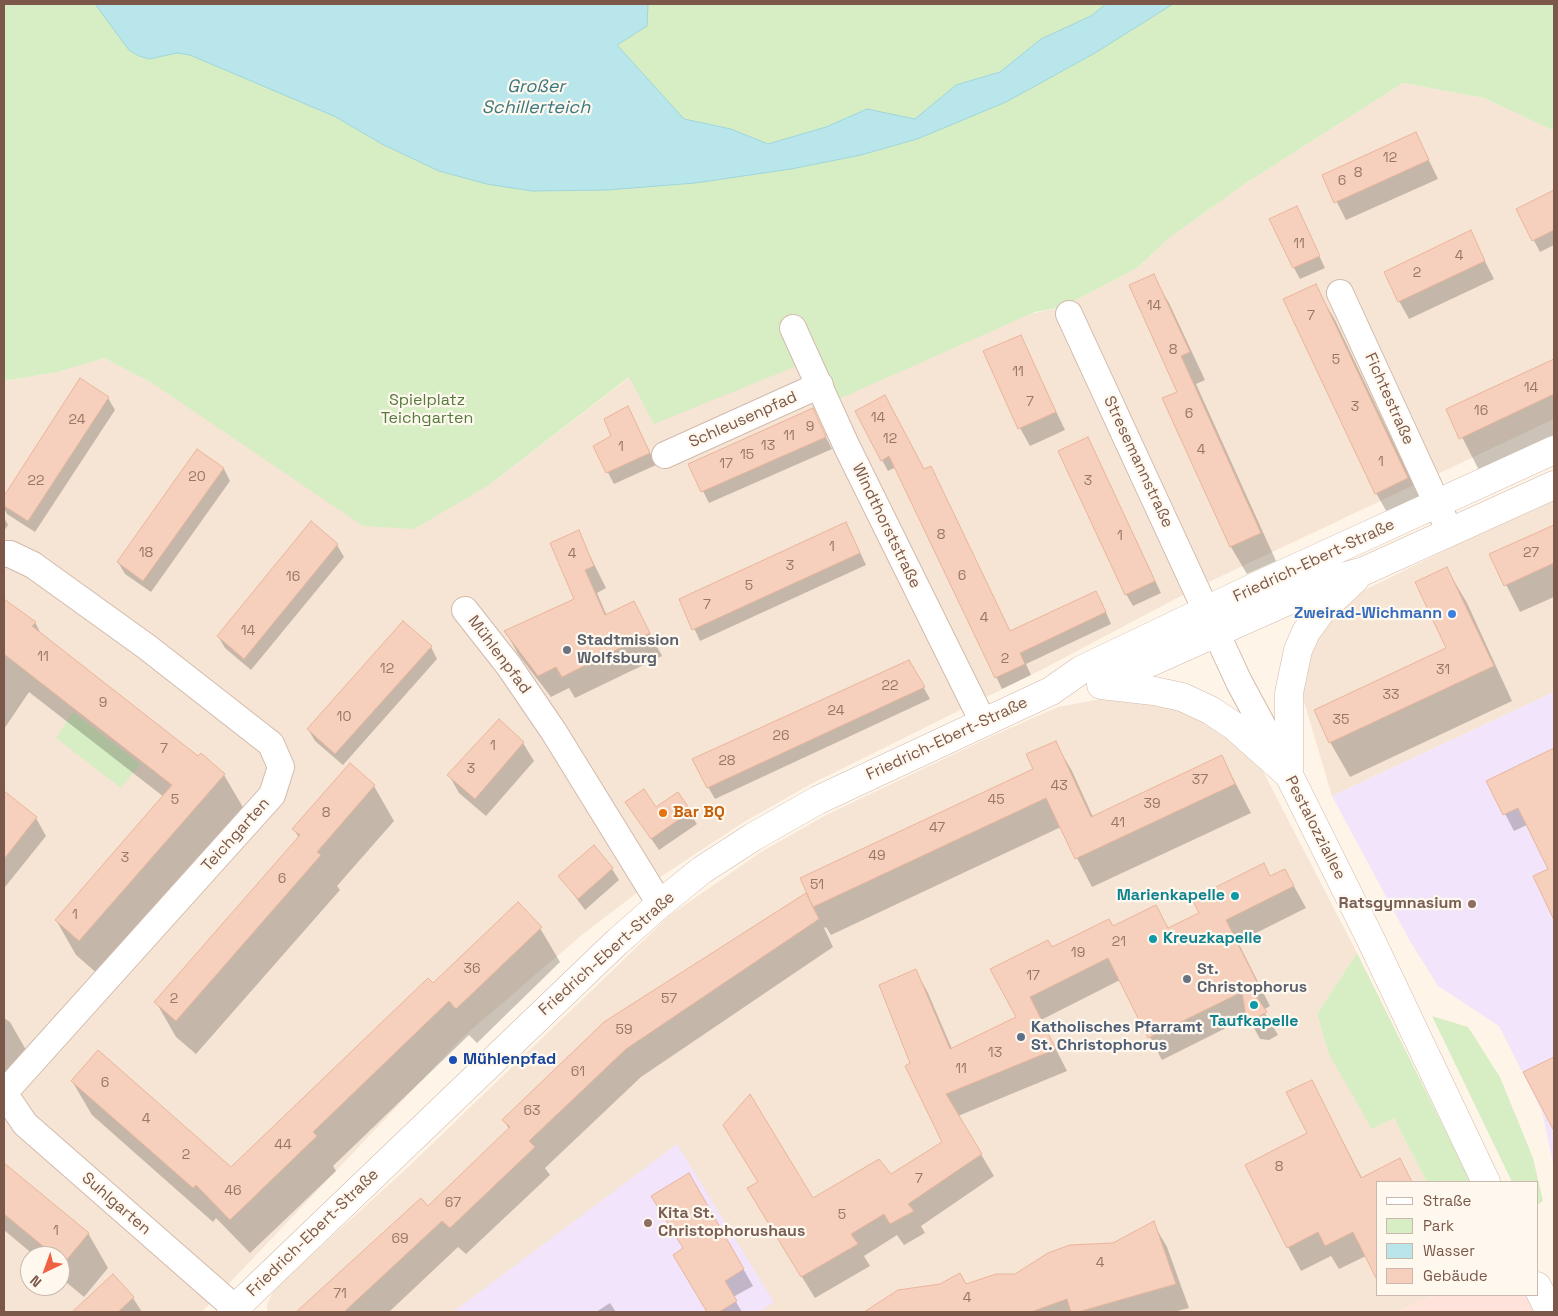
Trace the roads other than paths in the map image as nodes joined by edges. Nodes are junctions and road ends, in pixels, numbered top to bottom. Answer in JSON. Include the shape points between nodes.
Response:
{"nodes":[{"id":1,"x":1340,"y":293,"type":"dead end"},
{"id":2,"x":1069,"y":314,"type":"dead end"},
{"id":3,"x":793,"y":328,"type":"dead end"},
{"id":4,"x":820,"y":385,"type":"junction"},
{"id":5,"x":1554,"y":450,"type":"edge"},
{"id":6,"x":665,"y":455,"type":"dead end"},
{"id":7,"x":1554,"y":485,"type":"edge"},
{"id":8,"x":1437,"y":504,"type":"junction"},
{"id":9,"x":1450,"y":532,"type":"junction"},
{"id":10,"x":4,"y":554,"type":"edge"},
{"id":11,"x":1364,"y":571,"type":"junction"},
{"id":12,"x":465,"y":610,"type":"dead end"},
{"id":13,"x":1211,"y":622,"type":"junction"},
{"id":14,"x":1101,"y":685,"type":"junction"},
{"id":15,"x":1051,"y":692,"type":"junction"},
{"id":16,"x":983,"y":722,"type":"junction"},
{"id":17,"x":1289,"y":775,"type":"junction"},
{"id":18,"x":660,"y":904,"type":"junction"},
{"id":19,"x":4,"y":1093,"type":"edge"},
{"id":20,"x":1486,"y":1181,"type":"edge"},
{"id":21,"x":233,"y":1310,"type":"edge"}],
"edges":[{"from":1,"to":8,"type":"street","name":"Fichtestraße"},
{"from":2,"to":13,"type":"street","name":"Stresemannstraße"},
{"from":3,"to":4,"type":"street","name":"Windthorststraße"},
{"from":4,"to":6,"type":"street","name":"Schleusenpfad"},
{"from":4,"to":16,"type":"street","name":"Windthorststraße"},
{"from":5,"to":8,"type":"street","name":"Friedrich-Ebert-Straße"},
{"from":7,"to":9,"type":"street","name":"Friedrich-Ebert-Straße"},
{"from":8,"to":9,"type":"street","name":"Fichtestraße"},
{"from":8,"to":13,"type":"street","name":"Friedrich-Ebert-Straße"},
{"from":9,"to":11,"type":"street","name":"Friedrich-Ebert-Straße"},
{"from":10,"to":19,"type":"street","name":"Teichgarten","via":[[33,565],[154,653],[271,744],[281,767],[272,795]]},
{"from":11,"to":13,"type":"street","name":"Friedrich-Ebert-Straße"},
{"from":11,"to":17,"type":"street","via":[[1322,610],[1298,650],[1288,693]]},
{"from":12,"to":18,"type":"street","name":"Mühlenpfad","via":[[509,666],[554,732]]},
{"from":13,"to":14,"type":"street","name":"Friedrich-Ebert-Straße"},
{"from":13,"to":15,"type":"street","name":"Friedrich-Ebert-Straße","via":[[1081,670]]},
{"from":13,"to":17,"type":"street","name":"Pestalozziallee"},
{"from":14,"to":15,"type":"street","name":"Friedrich-Ebert-Straße"},
{"from":14,"to":17,"type":"street","via":[[1154,691],[1210,710],[1234,726]]},
{"from":15,"to":16,"type":"street","name":"Friedrich-Ebert-Straße"},
{"from":16,"to":18,"type":"street","name":"Friedrich-Ebert-Straße","via":[[818,800],[752,837],[702,870]]},
{"from":17,"to":20,"type":"street","name":"Pestalozziallee"},
{"from":18,"to":21,"type":"street","name":"Friedrich-Ebert-Straße"},
{"from":19,"to":21,"type":"street","name":"Suhlgarten","via":[[25,1124]]}]}
